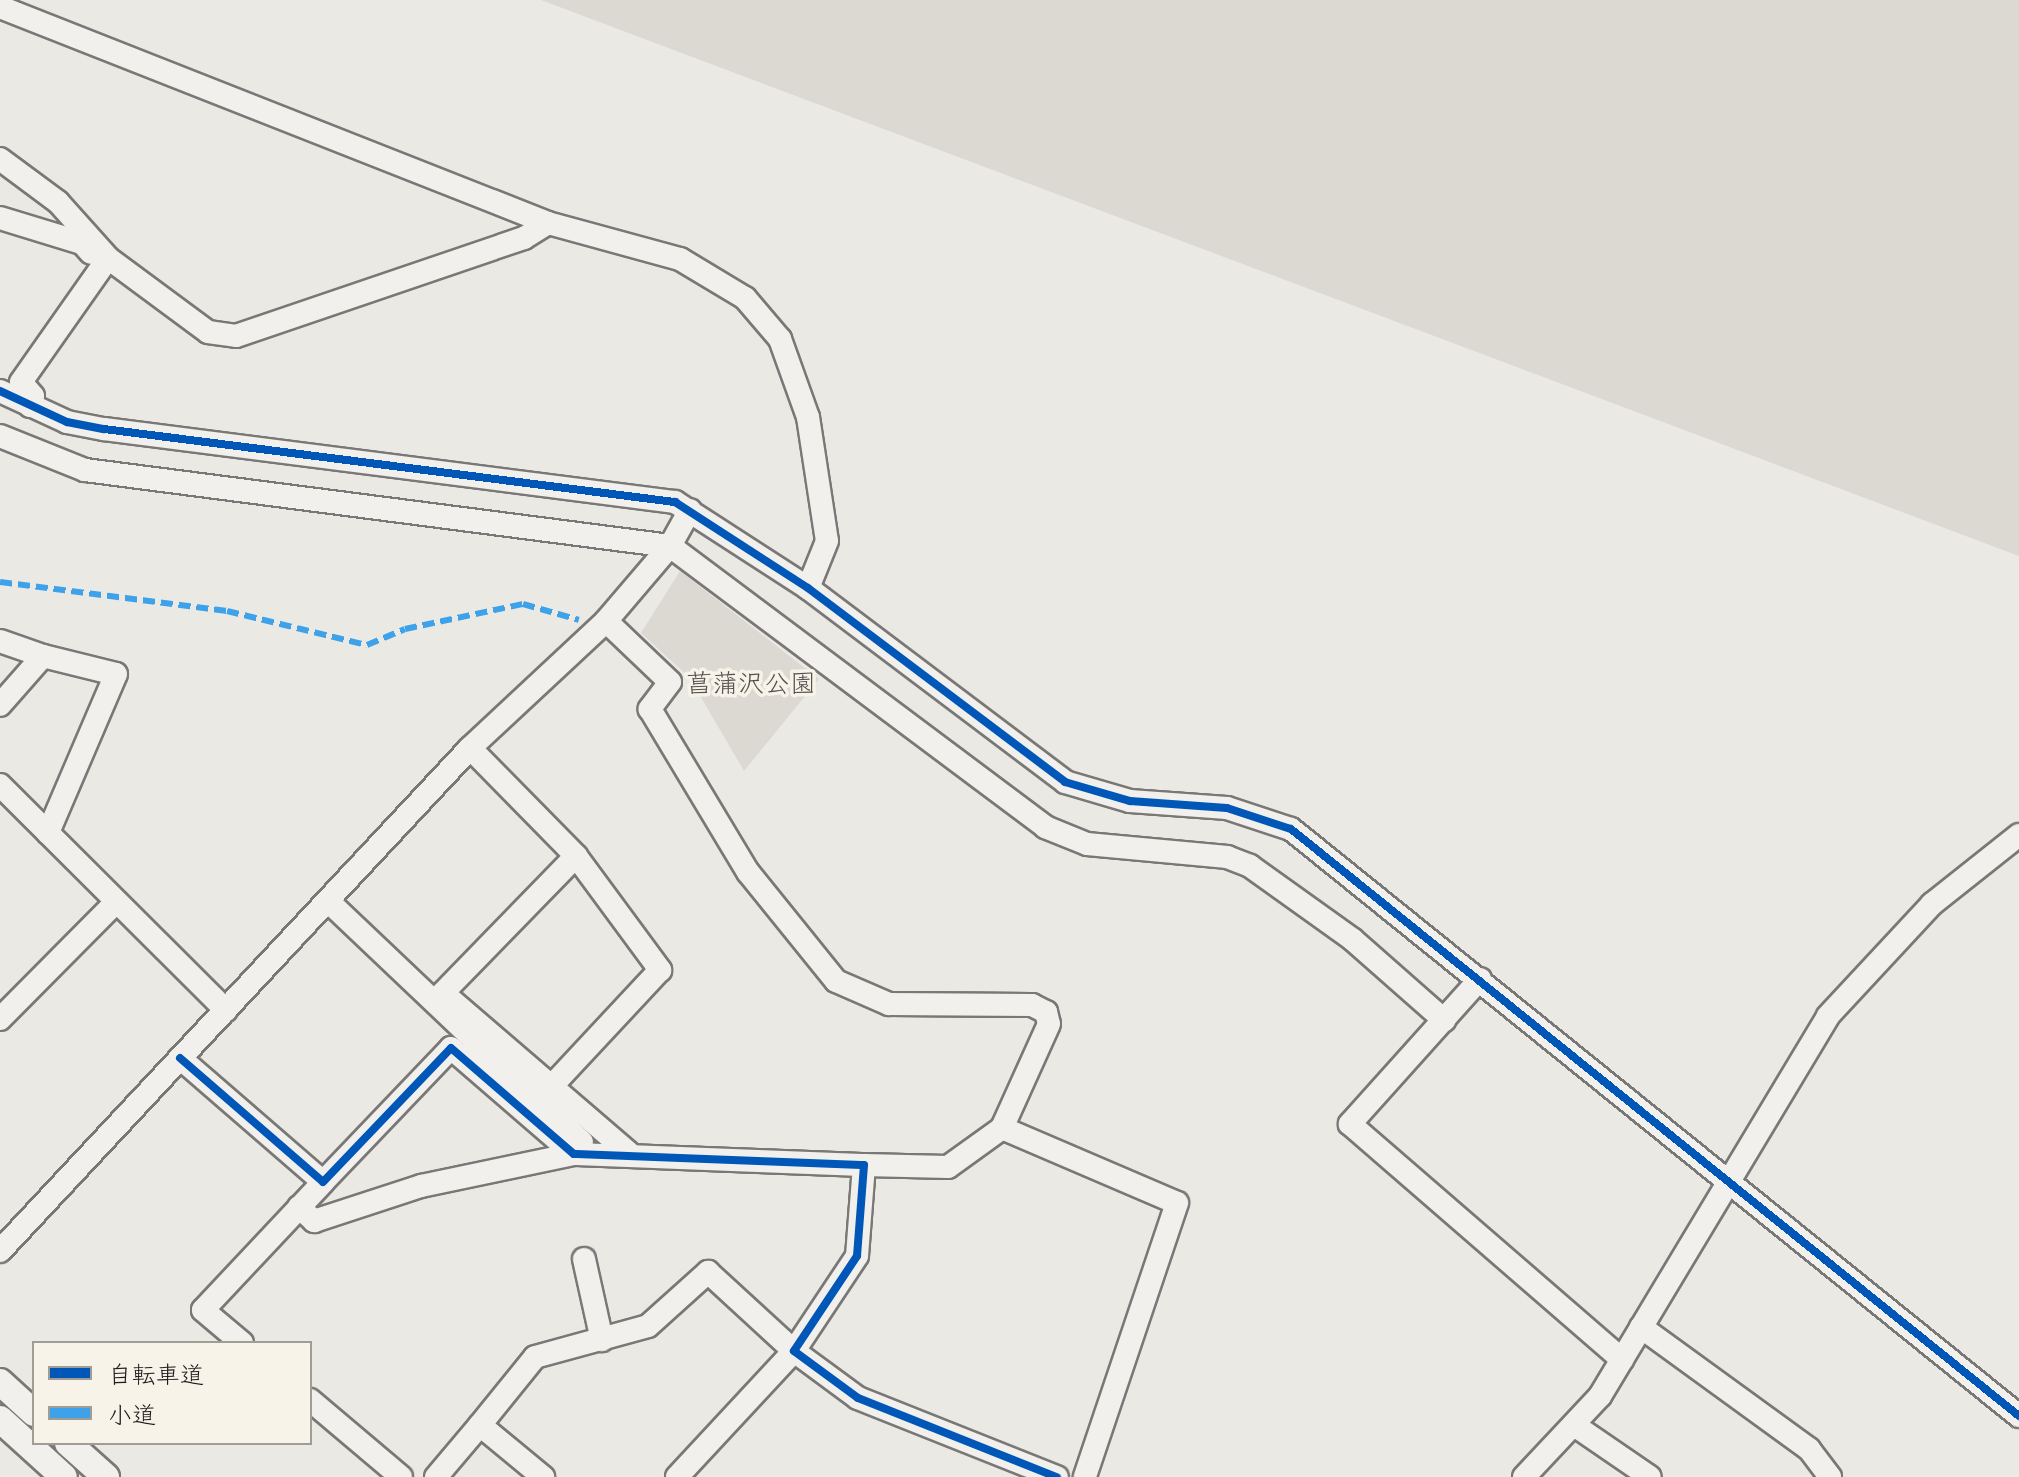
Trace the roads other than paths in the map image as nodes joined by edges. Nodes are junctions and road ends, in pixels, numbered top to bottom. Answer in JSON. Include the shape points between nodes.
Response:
{"nodes":[{"id":1,"x":0,"y":7,"type":"edge"},
{"id":2,"x":0,"y":159,"type":"edge"},
{"id":3,"x":0,"y":218,"type":"edge"},
{"id":4,"x":548,"y":223,"type":"junction"},
{"id":5,"x":105,"y":262,"type":"junction"},
{"id":6,"x":0,"y":391,"type":"edge"},
{"id":7,"x":30,"y":406,"type":"junction"},
{"id":8,"x":0,"y":436,"type":"edge"},
{"id":9,"x":690,"y":510,"type":"junction"},
{"id":10,"x":670,"y":546,"type":"junction"},
{"id":11,"x":808,"y":588,"type":"junction"},
{"id":12,"x":606,"y":621,"type":"junction"},
{"id":13,"x":0,"y":641,"type":"edge"},
{"id":14,"x":43,"y":656,"type":"junction"},
{"id":15,"x":0,"y":705,"type":"edge"},
{"id":16,"x":470,"y":748,"type":"junction"},
{"id":17,"x":0,"y":785,"type":"edge"},
{"id":18,"x":48,"y":833,"type":"junction"},
{"id":19,"x":2019,"y":835,"type":"edge"},
{"id":20,"x":576,"y":856,"type":"junction"},
{"id":21,"x":328,"y":901,"type":"junction"},
{"id":22,"x":115,"y":903,"type":"junction"},
{"id":23,"x":1480,"y":979,"type":"junction"},
{"id":24,"x":226,"y":1010,"type":"junction"},
{"id":25,"x":0,"y":1019,"type":"edge"},
{"id":26,"x":1444,"y":1020,"type":"junction"},
{"id":27,"x":180,"y":1058,"type":"junction"},
{"id":28,"x":552,"y":1086,"type":"junction"},
{"id":29,"x":1002,"y":1128,"type":"junction"},
{"id":30,"x":628,"y":1152,"type":"junction"},
{"id":31,"x":583,"y":1153,"type":"junction"},
{"id":32,"x":864,"y":1165,"type":"junction"},
{"id":33,"x":1728,"y":1180,"type":"junction"},
{"id":34,"x":323,"y":1182,"type":"junction"},
{"id":35,"x":299,"y":1207,"type":"junction"},
{"id":36,"x":0,"y":1251,"type":"edge"},
{"id":37,"x":584,"y":1259,"type":"dead end"},
{"id":38,"x":1641,"y":1327,"type":"junction"},
{"id":39,"x":602,"y":1340,"type":"junction"},
{"id":40,"x":240,"y":1341,"type":"edge"},
{"id":41,"x":794,"y":1351,"type":"junction"},
{"id":42,"x":1622,"y":1360,"type":"junction"},
{"id":43,"x":0,"y":1382,"type":"edge"},
{"id":44,"x":312,"y":1402,"type":"edge"},
{"id":45,"x":32,"y":1411,"type":"edge"},
{"id":46,"x":2019,"y":1416,"type":"edge"},
{"id":47,"x":0,"y":1419,"type":"edge"},
{"id":48,"x":480,"y":1425,"type":"junction"},
{"id":49,"x":1577,"y":1427,"type":"junction"},
{"id":50,"x":70,"y":1445,"type":"edge"},
{"id":51,"x":388,"y":1473,"type":"edge"},
{"id":52,"x":64,"y":1477,"type":"edge"},
{"id":53,"x":106,"y":1477,"type":"edge"},
{"id":54,"x":436,"y":1477,"type":"edge"},
{"id":55,"x":543,"y":1477,"type":"edge"},
{"id":56,"x":677,"y":1477,"type":"edge"},
{"id":57,"x":1057,"y":1477,"type":"edge"},
{"id":58,"x":1085,"y":1477,"type":"edge"},
{"id":59,"x":1524,"y":1477,"type":"edge"},
{"id":60,"x":1650,"y":1477,"type":"edge"},
{"id":61,"x":1830,"y":1477,"type":"edge"}],
"edges":[{"from":1,"to":4,"type":"street"},
{"from":2,"to":5,"type":"street","via":[[58,202]]},
{"from":3,"to":5,"type":"street","via":[[82,243]]},
{"from":4,"to":5,"type":"street","via":[[524,238],[236,336],[208,332]]},
{"from":4,"to":11,"type":"street","via":[[680,259],[764,317],[797,371],[826,523],[826,556]]},
{"from":5,"to":7,"type":"street","via":[[21,382],[33,396]]},
{"from":6,"to":7,"type":"street"},
{"from":7,"to":9,"type":"street","via":[[104,429],[649,495]]},
{"from":8,"to":10,"type":"street","via":[[85,470]]},
{"from":9,"to":10,"type":"street"},
{"from":9,"to":11,"type":"street"},
{"from":10,"to":12,"type":"street"},
{"from":10,"to":26,"type":"street","via":[[1045,827],[1087,844],[1227,857],[1250,866],[1352,939]]},
{"from":11,"to":23,"type":"street","via":[[1065,782],[1130,801],[1227,808],[1291,829]]},
{"from":12,"to":16,"type":"street"},
{"from":12,"to":29,"type":"street","via":[[670,682],[650,709],[748,872],[836,981],[889,1004],[1032,1005],[1046,1012],[1049,1024]]},
{"from":13,"to":14,"type":"street"},
{"from":14,"to":15,"type":"street"},
{"from":14,"to":18,"type":"street","via":[[116,674]]},
{"from":16,"to":20,"type":"street"},
{"from":16,"to":21,"type":"street"},
{"from":17,"to":18,"type":"street"},
{"from":18,"to":22,"type":"street"},
{"from":19,"to":33,"type":"street","via":[[1932,904],[1864,973],[1797,1059]]},
{"from":20,"to":28,"type":"street","via":[[660,970]]},
{"from":20,"to":28,"type":"street","via":[[443,993]]},
{"from":21,"to":24,"type":"street"},
{"from":21,"to":31,"type":"street"},
{"from":22,"to":24,"type":"street"},
{"from":22,"to":25,"type":"street"},
{"from":23,"to":26,"type":"street"},
{"from":23,"to":33,"type":"street"},
{"from":24,"to":27,"type":"street"},
{"from":26,"to":42,"type":"street","via":[[1350,1124]]},
{"from":27,"to":34,"type":"street"},
{"from":27,"to":36,"type":"street"},
{"from":28,"to":30,"type":"street"},
{"from":29,"to":32,"type":"street","via":[[948,1167]]},
{"from":29,"to":58,"type":"street","via":[[1177,1203]]},
{"from":30,"to":31,"type":"street"},
{"from":30,"to":32,"type":"street"},
{"from":31,"to":34,"type":"street","via":[[451,1048]]},
{"from":31,"to":35,"type":"street","via":[[421,1186],[314,1221]]},
{"from":32,"to":41,"type":"street","via":[[857,1256]]},
{"from":33,"to":38,"type":"street"},
{"from":33,"to":46,"type":"street"},
{"from":34,"to":35,"type":"street"},
{"from":35,"to":40,"type":"street","via":[[203,1310]]},
{"from":37,"to":39,"type":"street"},
{"from":38,"to":42,"type":"street"},
{"from":38,"to":61,"type":"street","via":[[1809,1449]]},
{"from":39,"to":41,"type":"street","via":[[648,1326],[708,1272]]},
{"from":39,"to":48,"type":"street","via":[[535,1357]]},
{"from":41,"to":56,"type":"street"},
{"from":41,"to":57,"type":"street","via":[[858,1398]]},
{"from":42,"to":49,"type":"street"},
{"from":43,"to":45,"type":"main road"},
{"from":44,"to":51,"type":"street"},
{"from":47,"to":52,"type":"main road"},
{"from":48,"to":54,"type":"street"},
{"from":48,"to":55,"type":"street"},
{"from":49,"to":59,"type":"street"},
{"from":49,"to":60,"type":"street"},
{"from":50,"to":53,"type":"main road"}]}
